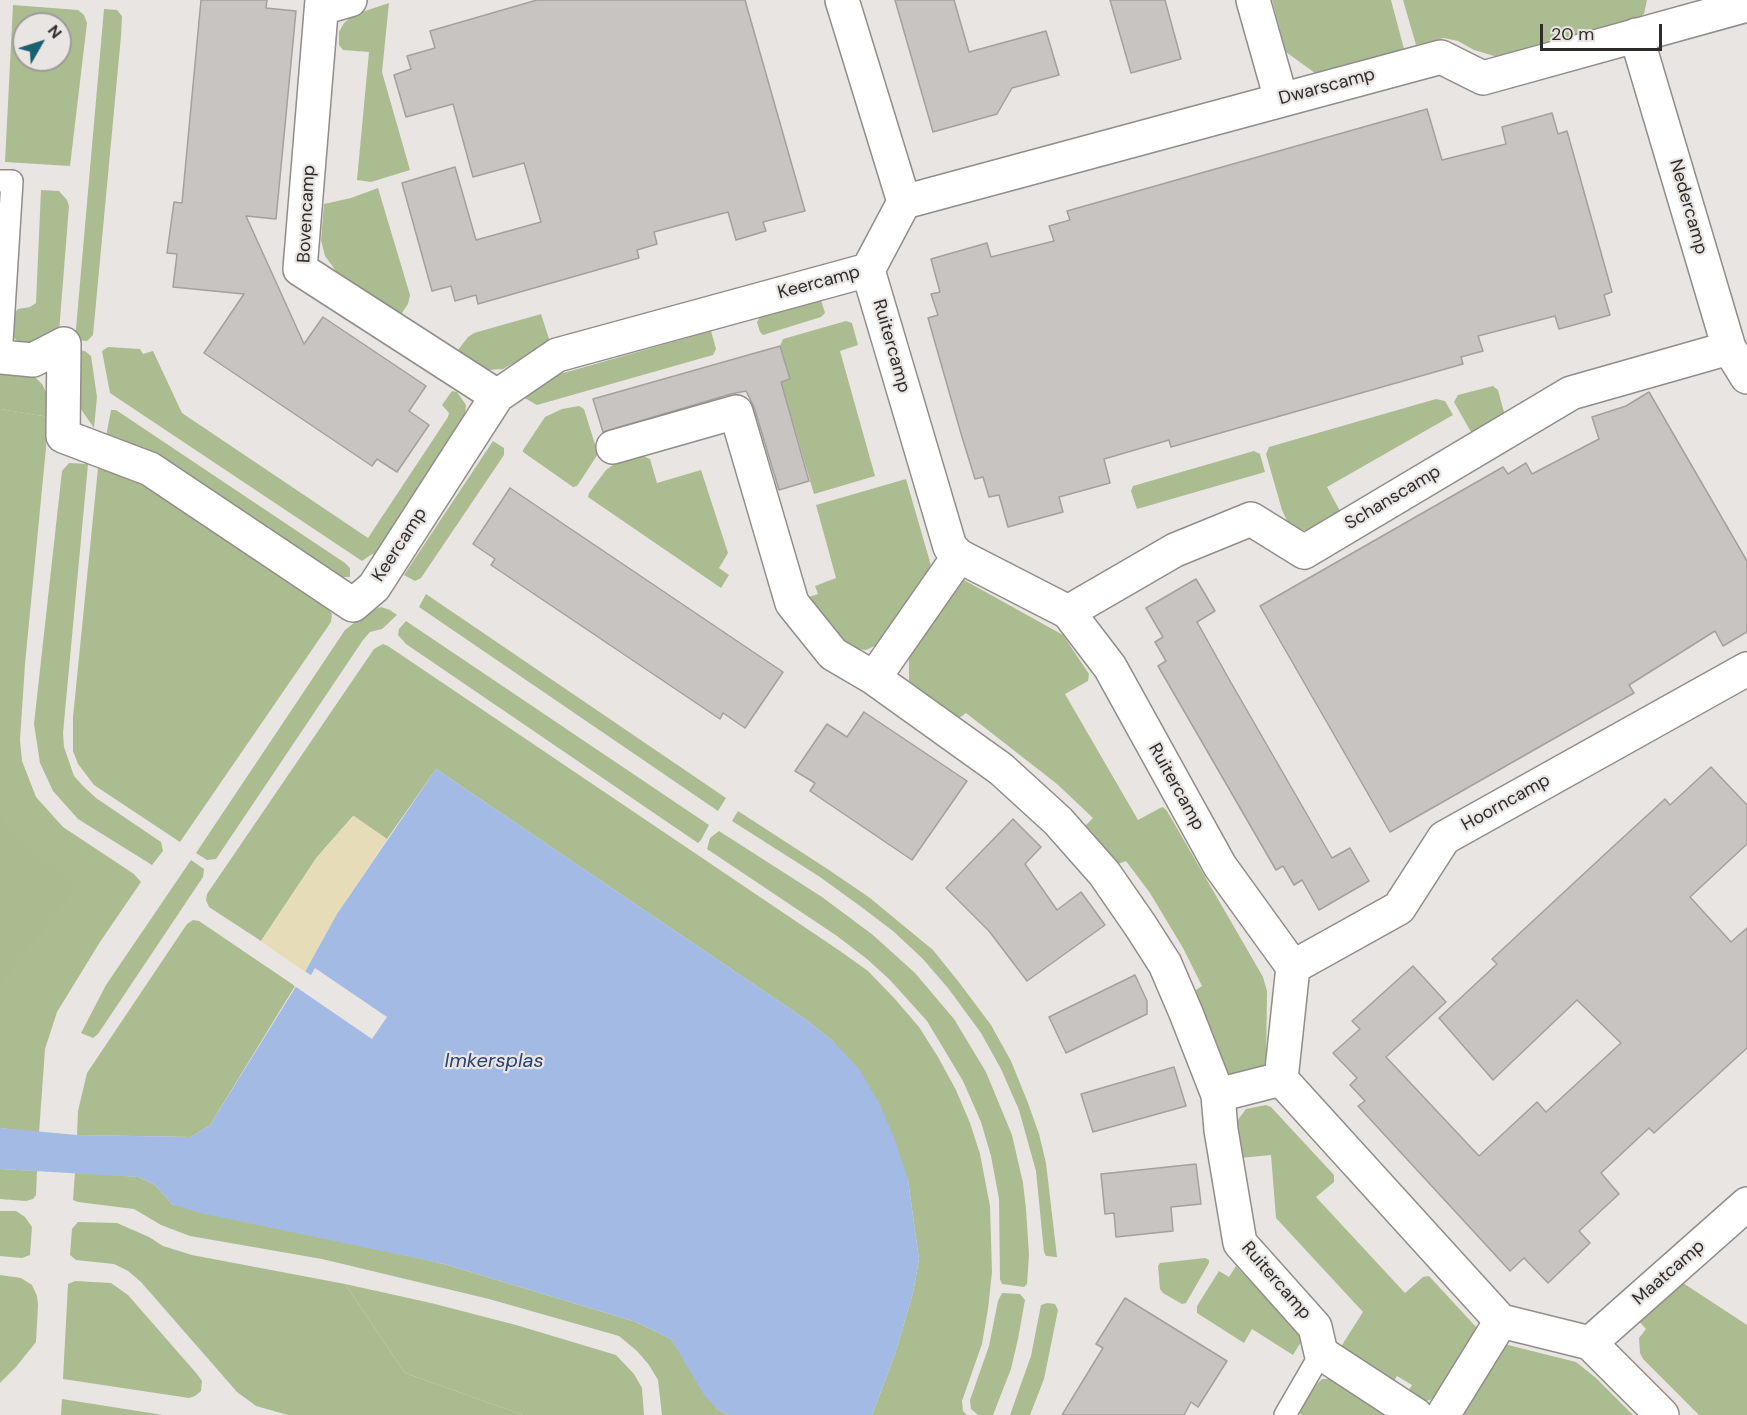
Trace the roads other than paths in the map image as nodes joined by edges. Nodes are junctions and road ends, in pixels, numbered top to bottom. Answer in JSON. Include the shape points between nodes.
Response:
{"nodes":[{"id":1,"x":842,"y":0,"type":"edge"},
{"id":2,"x":1253,"y":0,"type":"edge"},
{"id":3,"x":332,"y":3,"type":"edge"},
{"id":4,"x":1747,"y":5,"type":"edge"},
{"id":5,"x":1669,"y":12,"type":"edge"},
{"id":6,"x":1636,"y":35,"type":"junction"},
{"id":7,"x":1281,"y":99,"type":"junction"},
{"id":8,"x":0,"y":180,"type":"edge"},
{"id":9,"x":904,"y":202,"type":"junction"},
{"id":10,"x":868,"y":270,"type":"junction"},
{"id":11,"x":1729,"y":348,"type":"junction"},
{"id":12,"x":1,"y":358,"type":"edge"},
{"id":13,"x":1747,"y":377,"type":"edge"},
{"id":14,"x":497,"y":396,"type":"junction"},
{"id":15,"x":613,"y":447,"type":"dead end"},
{"id":16,"x":959,"y":556,"type":"junction"},
{"id":17,"x":1068,"y":612,"type":"junction"},
{"id":18,"x":1747,"y":669,"type":"edge"},
{"id":19,"x":874,"y":678,"type":"junction"},
{"id":20,"x":1293,"y":967,"type":"junction"},
{"id":21,"x":1281,"y":1079,"type":"junction"},
{"id":22,"x":1218,"y":1095,"type":"junction"},
{"id":23,"x":1747,"y":1204,"type":"edge"},
{"id":24,"x":1501,"y":1321,"type":"junction"},
{"id":25,"x":1590,"y":1343,"type":"junction"},
{"id":26,"x":1321,"y":1353,"type":"junction"},
{"id":27,"x":1285,"y":1415,"type":"edge"},
{"id":28,"x":1416,"y":1415,"type":"edge"},
{"id":29,"x":1443,"y":1415,"type":"edge"},
{"id":30,"x":1662,"y":1415,"type":"edge"}],
"edges":[{"from":1,"to":9,"type":"street"},
{"from":2,"to":7,"type":"street"},
{"from":3,"to":14,"type":"street","name":"Bovencamp","via":[[300,269]]},
{"from":4,"to":5,"type":"street","name":"Dwarscamp"},
{"from":5,"to":6,"type":"street","name":"Dwarscamp"},
{"from":6,"to":7,"type":"street","name":"Dwarscamp","via":[[1483,78],[1441,57]]},
{"from":6,"to":11,"type":"street","name":"Nedercamp"},
{"from":7,"to":9,"type":"street","name":"Dwarscamp"},
{"from":8,"to":12,"type":"lane","via":[[12,181]]},
{"from":9,"to":10,"type":"street"},
{"from":10,"to":14,"type":"street","name":"Keercamp","via":[[557,355]]},
{"from":10,"to":16,"type":"street","name":"Ruitercamp","via":[[945,534]]},
{"from":11,"to":13,"type":"street","name":"Nedercamp"},
{"from":11,"to":17,"type":"street","name":"Schanscamp","via":[[1570,393],[1304,552],[1251,519],[1175,550]]},
{"from":12,"to":14,"type":"street","name":"Keercamp","via":[[33,360],[64,344],[63,436],[150,469],[353,605],[374,587]]},
{"from":15,"to":19,"type":"street","name":"Ruitercamp","via":[[736,412],[792,603],[833,654]]},
{"from":16,"to":17,"type":"street","name":"Ruitercamp"},
{"from":16,"to":19,"type":"street"},
{"from":17,"to":20,"type":"street","name":"Ruitercamp","via":[[1110,667],[1220,866]]},
{"from":18,"to":20,"type":"street","name":"Hoorncamp","via":[[1444,837],[1399,908]]},
{"from":19,"to":22,"type":"street","name":"Ruitercamp","via":[[1001,769],[1058,821],[1104,873],[1164,964]]},
{"from":20,"to":21,"type":"street"},
{"from":21,"to":22,"type":"street"},
{"from":21,"to":24,"type":"street"},
{"from":22,"to":26,"type":"street","name":"Ruitercamp","via":[[1240,1243],[1315,1327]]},
{"from":23,"to":25,"type":"street","name":"Maatcamp"},
{"from":24,"to":25,"type":"street"},
{"from":24,"to":29,"type":"street"},
{"from":25,"to":30,"type":"street"},
{"from":26,"to":27,"type":"lane"},
{"from":26,"to":28,"type":"street"}]}
